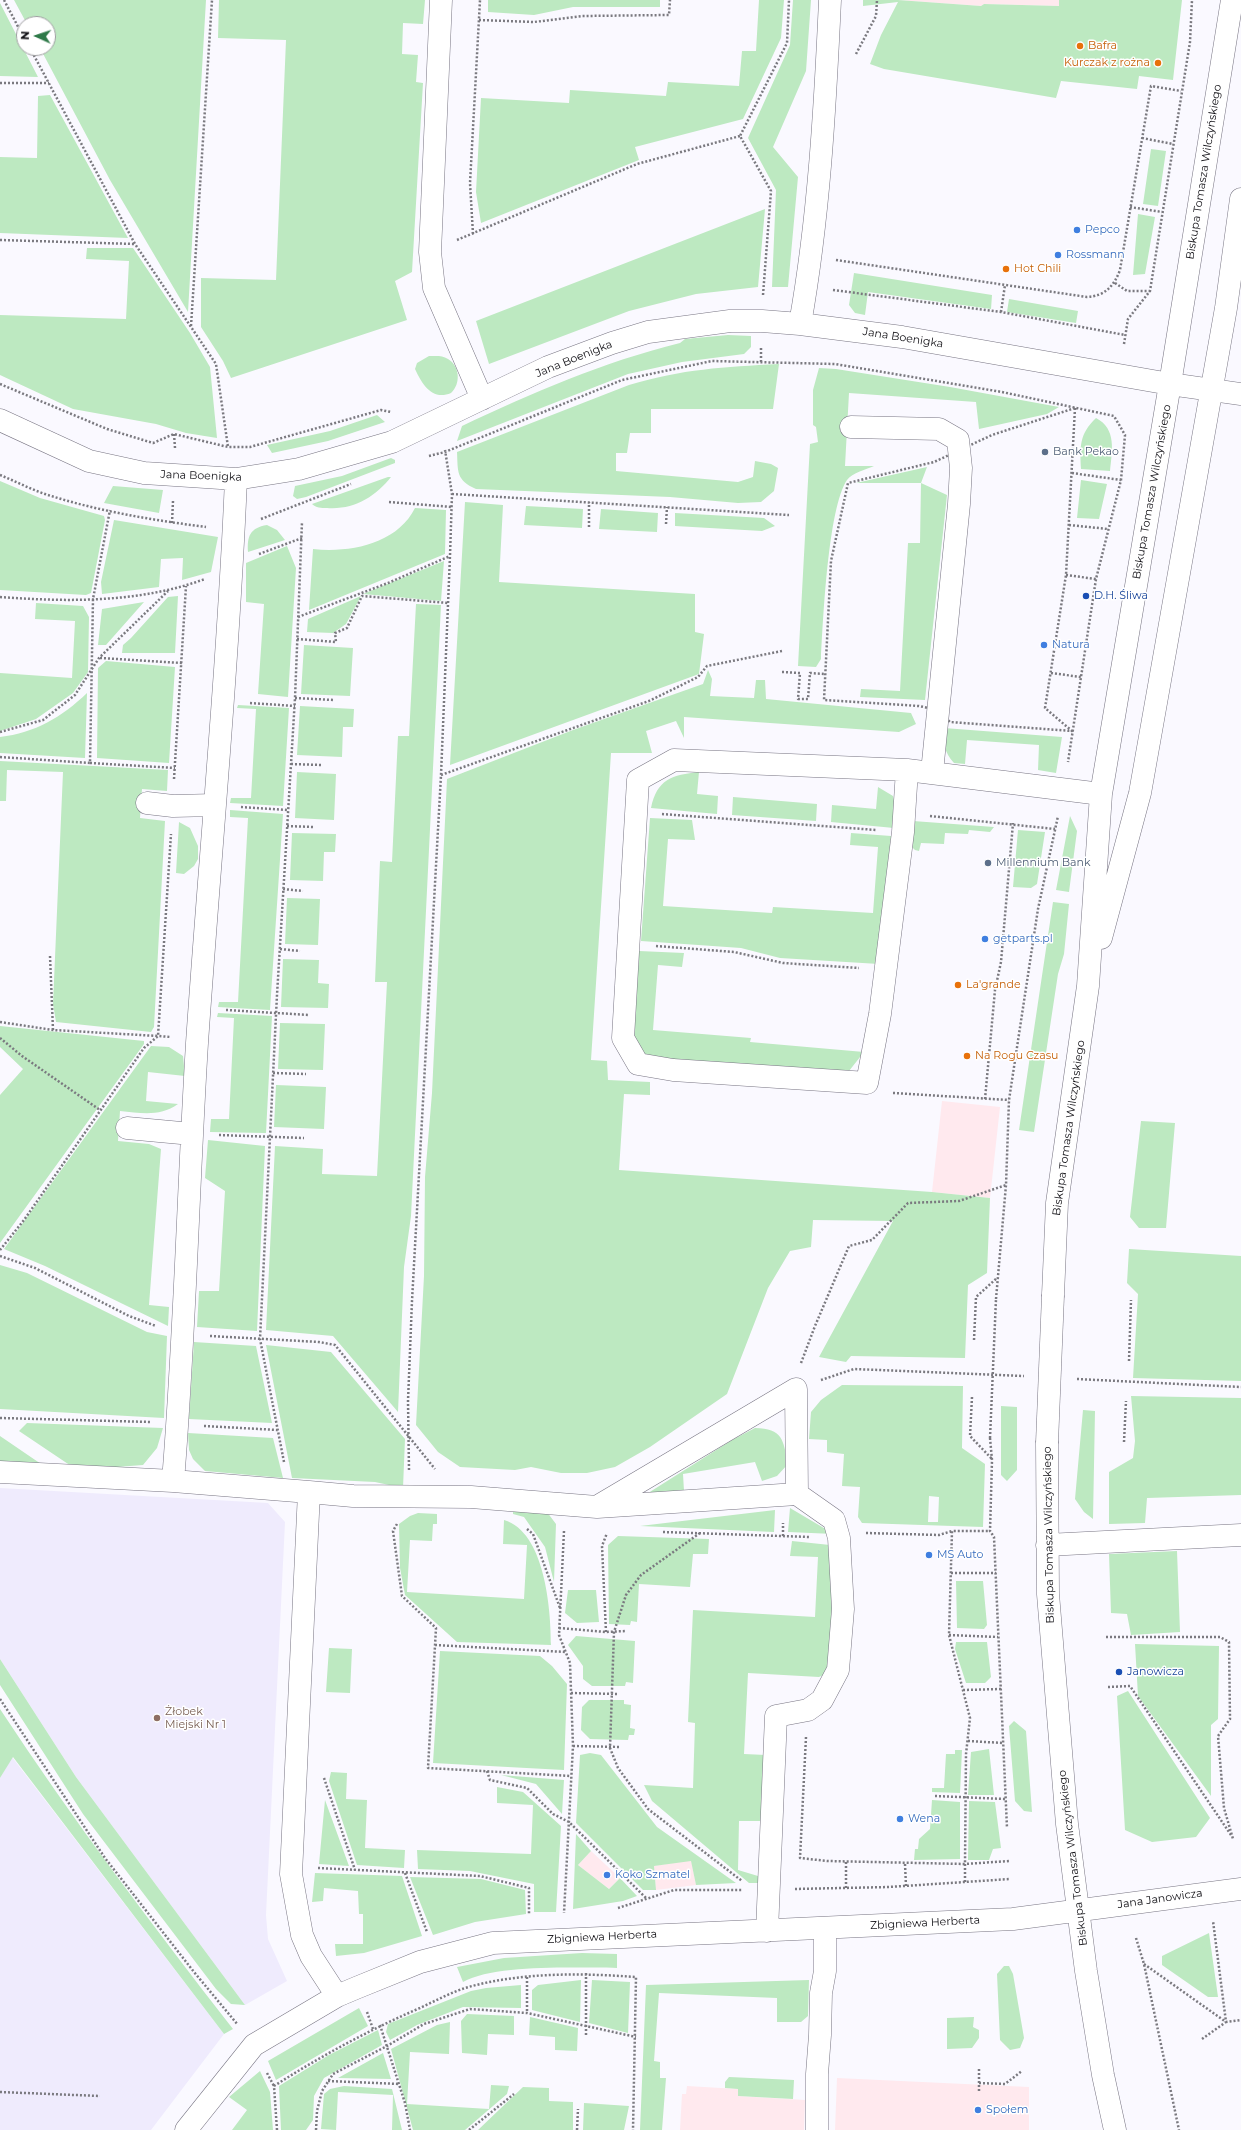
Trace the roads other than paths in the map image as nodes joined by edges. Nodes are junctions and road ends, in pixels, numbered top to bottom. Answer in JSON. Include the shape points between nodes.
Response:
{"nodes":[{"id":1,"x":441,"y":0,"type":"edge"},
{"id":2,"x":830,"y":0,"type":"edge"},
{"id":3,"x":1232,"y":0,"type":"edge"},
{"id":4,"x":1241,"y":199,"type":"edge"},
{"id":5,"x":800,"y":324,"type":"junction"},
{"id":6,"x":1170,"y":384,"type":"junction"},
{"id":7,"x":1212,"y":390,"type":"junction"},
{"id":8,"x":1241,"y":394,"type":"edge"},
{"id":9,"x":482,"y":400,"type":"junction"},
{"id":10,"x":0,"y":420,"type":"edge"},
{"id":11,"x":851,"y":427,"type":"dead end"},
{"id":12,"x":236,"y":479,"type":"junction"},
{"id":13,"x":908,"y":770,"type":"junction"},
{"id":14,"x":932,"y":772,"type":"junction"},
{"id":15,"x":1101,"y":794,"type":"junction"},
{"id":16,"x":147,"y":803,"type":"dead end"},
{"id":17,"x":215,"y":805,"type":"junction"},
{"id":18,"x":1088,"y":986,"type":"junction"},
{"id":19,"x":127,"y":1128,"type":"dead end"},
{"id":20,"x":192,"y":1134,"type":"junction"},
{"id":21,"x":0,"y":1472,"type":"edge"},
{"id":22,"x":173,"y":1481,"type":"junction"},
{"id":23,"x":299,"y":1491,"type":"junction"},
{"id":24,"x":797,"y":1494,"type":"junction"},
{"id":25,"x":597,"y":1507,"type":"junction"},
{"id":26,"x":1241,"y":1535,"type":"edge"},
{"id":27,"x":1047,"y":1545,"type":"junction"},
{"id":28,"x":1241,"y":1888,"type":"edge"},
{"id":29,"x":1079,"y":1911,"type":"junction"},
{"id":30,"x":825,"y":1928,"type":"junction"},
{"id":31,"x":767,"y":1931,"type":"junction"},
{"id":32,"x":338,"y":1996,"type":"junction"},
{"id":33,"x":186,"y":2130,"type":"edge"},
{"id":34,"x":817,"y":2130,"type":"edge"},
{"id":35,"x":1115,"y":2130,"type":"edge"}],
"edges":[{"from":1,"to":9,"type":"street","via":[[430,252],[434,288]]},
{"from":2,"to":5,"type":"street","via":[[825,111],[812,256]]},
{"from":3,"to":6,"type":"street","name":"Biskupa Tomasza Wilczyńskiego"},
{"from":4,"to":7,"type":"street","name":"Biskupa Tomasza Wilczyńskiego"},
{"from":5,"to":6,"type":"street","name":"Jana Boenigka","via":[[902,337]]},
{"from":5,"to":9,"type":"street","name":"Jana Boenigka","via":[[730,321],[648,332],[548,367]]},
{"from":6,"to":7,"type":"street","name":"Jana Boenigka"},
{"from":6,"to":15,"type":"street","name":"Biskupa Tomasza Wilczyńskiego"},
{"from":7,"to":8,"type":"street","name":"Jana Boenigka"},
{"from":7,"to":18,"type":"street","name":"Biskupa Tomasza Wilczyńskiego","via":[[1140,793]]},
{"from":9,"to":12,"type":"street","name":"Jana Boenigka","via":[[392,442],[299,469]]},
{"from":10,"to":12,"type":"street","name":"Jana Boenigka","via":[[89,461],[144,473]]},
{"from":11,"to":14,"type":"street","via":[[939,429],[958,440],[962,468]]},
{"from":12,"to":17,"type":"street"},
{"from":13,"to":13,"type":"street","via":[[674,760],[638,780],[623,1038],[638,1064],[673,1070],[867,1083],[886,970]]},
{"from":13,"to":14,"type":"street"},
{"from":14,"to":15,"type":"street"},
{"from":15,"to":18,"type":"street","name":"Biskupa Tomasza Wilczyńskiego"},
{"from":16,"to":17,"type":"street","via":[[173,806]]},
{"from":17,"to":20,"type":"street"},
{"from":18,"to":27,"type":"street","name":"Biskupa Tomasza Wilczyńskiego","bridge":true,"via":[[1057,1203],[1047,1443]]},
{"from":19,"to":20,"type":"street"},
{"from":20,"to":22,"type":"street"},
{"from":21,"to":22,"type":"street"},
{"from":22,"to":23,"type":"street"},
{"from":23,"to":25,"type":"street","via":[[353,1496],[456,1497]]},
{"from":23,"to":32,"type":"street","via":[[291,1867],[302,1935],[311,1956]]},
{"from":24,"to":25,"type":"street"},
{"from":24,"to":25,"type":"street","via":[[796,1389]]},
{"from":24,"to":31,"type":"street","via":[[834,1520],[839,1538],[843,1609],[838,1670],[822,1700],[808,1710],[776,1716]]},
{"from":26,"to":27,"type":"street"},
{"from":27,"to":29,"type":"street","name":"Biskupa Tomasza Wilczyńskiego","via":[[1048,1594],[1067,1824]]},
{"from":28,"to":29,"type":"street","name":"Jana Janowicza"},
{"from":29,"to":30,"type":"street","name":"Zbigniewa Herberta","via":[[1013,1919]]},
{"from":29,"to":35,"type":"street","name":"Biskupa Tomasza Wilczyńskiego","via":[[1103,2075]]},
{"from":30,"to":31,"type":"street","name":"Zbigniewa Herberta"},
{"from":30,"to":34,"type":"street","via":[[825,1971],[821,1993],[817,2074]]},
{"from":31,"to":32,"type":"street","name":"Zbigniewa Herberta","via":[[493,1943],[420,1962]]},
{"from":32,"to":33,"type":"street","name":"Zbigniewa Herberta","via":[[254,2045]]}]}
